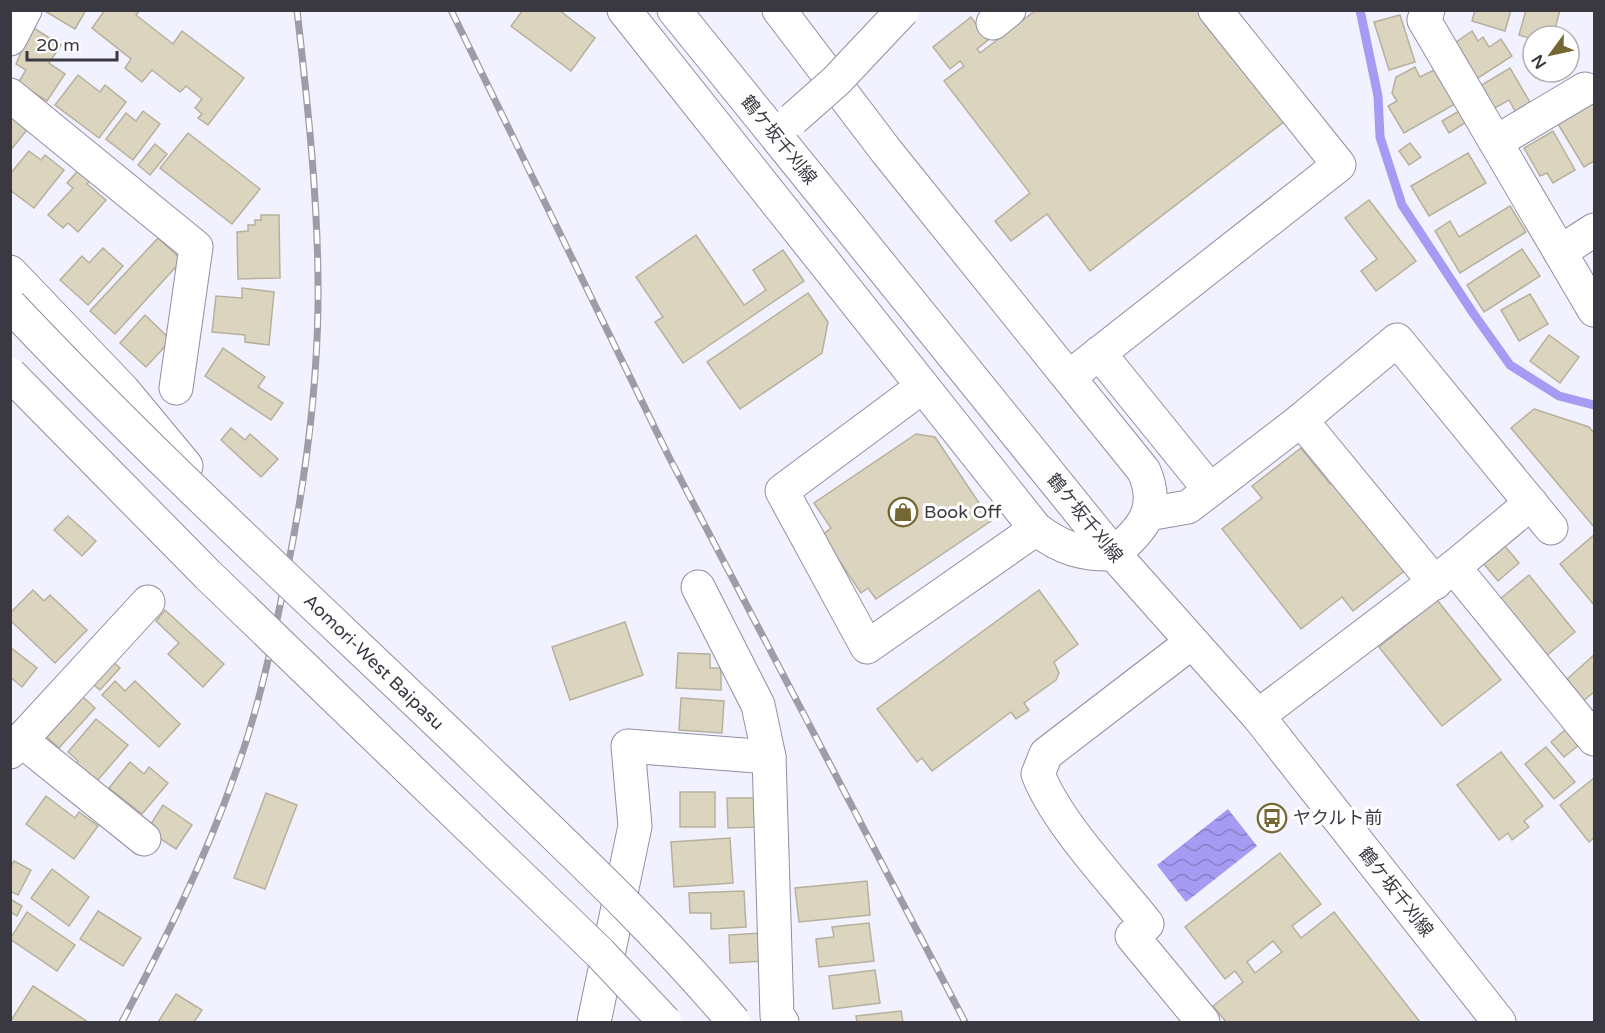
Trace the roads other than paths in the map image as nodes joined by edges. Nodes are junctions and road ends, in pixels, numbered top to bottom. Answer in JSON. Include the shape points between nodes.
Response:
{"nodes":[{"id":1,"x":25,"y":10,"type":"edge"},
{"id":2,"x":624,"y":10,"type":"edge"},
{"id":3,"x":674,"y":10,"type":"edge"},
{"id":4,"x":779,"y":10,"type":"edge"},
{"id":5,"x":903,"y":10,"type":"edge"},
{"id":6,"x":1215,"y":10,"type":"edge"},
{"id":7,"x":1428,"y":10,"type":"edge"},
{"id":8,"x":10,"y":39,"type":"edge"},
{"id":9,"x":1585,"y":89,"type":"dead end"},
{"id":10,"x":10,"y":95,"type":"edge"},
{"id":11,"x":783,"y":127,"type":"junction"},
{"id":12,"x":1496,"y":142,"type":"junction"},
{"id":13,"x":1594,"y":230,"type":"edge"},
{"id":14,"x":1560,"y":252,"type":"junction"},
{"id":15,"x":10,"y":272,"type":"edge"},
{"id":16,"x":10,"y":305,"type":"edge"},
{"id":17,"x":1594,"y":310,"type":"edge"},
{"id":18,"x":1099,"y":353,"type":"junction"},
{"id":19,"x":10,"y":374,"type":"edge"},
{"id":20,"x":1069,"y":377,"type":"junction"},
{"id":21,"x":922,"y":387,"type":"junction"},
{"id":22,"x":176,"y":388,"type":"dead end"},
{"id":23,"x":1300,"y":420,"type":"junction"},
{"id":24,"x":1210,"y":490,"type":"junction"},
{"id":25,"x":1148,"y":514,"type":"junction"},
{"id":26,"x":1036,"y":529,"type":"junction"},
{"id":27,"x":250,"y":543,"type":"junction"},
{"id":28,"x":1114,"y":554,"type":"junction"},
{"id":29,"x":1445,"y":575,"type":"junction"},
{"id":30,"x":698,"y":586,"type":"dead end"},
{"id":31,"x":148,"y":602,"type":"dead end"},
{"id":32,"x":1192,"y":642,"type":"junction"},
{"id":33,"x":1258,"y":716,"type":"junction"},
{"id":34,"x":1594,"y":739,"type":"edge"},
{"id":35,"x":16,"y":746,"type":"edge"},
{"id":36,"x":769,"y":757,"type":"junction"},
{"id":37,"x":144,"y":839,"type":"dead end"},
{"id":38,"x":1498,"y":1022,"type":"edge"},
{"id":39,"x":594,"y":1023,"type":"edge"},
{"id":40,"x":665,"y":1023,"type":"edge"},
{"id":41,"x":734,"y":1023,"type":"edge"},
{"id":42,"x":782,"y":1023,"type":"edge"},
{"id":43,"x":1203,"y":1023,"type":"edge"}],
"edges":[{"from":1,"to":8,"type":"main road"},
{"from":2,"to":21,"type":"main road"},
{"from":3,"to":11,"type":"main road","name":"鶴ケ坂千刈線","via":[[706,49]]},
{"from":4,"to":20,"type":"main road","via":[[887,152]]},
{"from":5,"to":11,"type":"main road","bridge":true,"via":[[836,81]]},
{"from":6,"to":18,"type":"main road","via":[[1339,165]]},
{"from":7,"to":12,"type":"main road","via":[[1424,20]]},
{"from":9,"to":12,"type":"main road"},
{"from":10,"to":22,"type":"main road","via":[[196,247]]},
{"from":11,"to":28,"type":"main road","name":"鶴ケ坂千刈線"},
{"from":12,"to":14,"type":"main road"},
{"from":13,"to":14,"type":"main road"},
{"from":14,"to":17,"type":"main road"},
{"from":15,"to":27,"type":"main road","bridge":true,"via":[[123,390]]},
{"from":16,"to":27,"type":"main road","name":"Aomori-West Baipasu","bridge":true,"via":[[102,402]]},
{"from":18,"to":20,"type":"main road"},
{"from":18,"to":24,"type":"main road"},
{"from":19,"to":40,"type":"main road","bridge":true,"via":[[208,575],[600,953]]},
{"from":20,"to":25,"type":"main road","via":[[1144,471],[1152,498]]},
{"from":21,"to":26,"type":"main road"},
{"from":21,"to":26,"type":"main road","via":[[782,492],[867,647]]},
{"from":23,"to":24,"type":"main road"},
{"from":23,"to":29,"type":"main road"},
{"from":23,"to":29,"type":"main road","via":[[1397,340],[1541,516]]},
{"from":24,"to":25,"type":"main road","via":[[1188,507]]},
{"from":25,"to":28,"type":"main road","via":[[1140,530]]},
{"from":26,"to":28,"type":"main road","via":[[1074,551]]},
{"from":27,"to":41,"type":"main road","name":"Aomori-West Baipasu","bridge":true,"via":[[590,869]]},
{"from":28,"to":32,"type":"main road","name":"鶴ケ坂千刈線"},
{"from":29,"to":33,"type":"main road"},
{"from":29,"to":34,"type":"main road"},
{"from":30,"to":36,"type":"main road","via":[[758,705]]},
{"from":31,"to":35,"type":"main road"},
{"from":32,"to":33,"type":"main road","name":"鶴ケ坂千刈線"},
{"from":32,"to":43,"type":"main road","via":[[1046,754],[1038,774],[1078,838],[1147,924],[1132,936]]},
{"from":33,"to":38,"type":"main road","name":"鶴ケ坂千刈線"},
{"from":35,"to":37,"type":"main road"},
{"from":36,"to":39,"type":"main road","via":[[628,746],[635,826]]},
{"from":36,"to":42,"type":"main road","via":[[777,1016]]}]}
